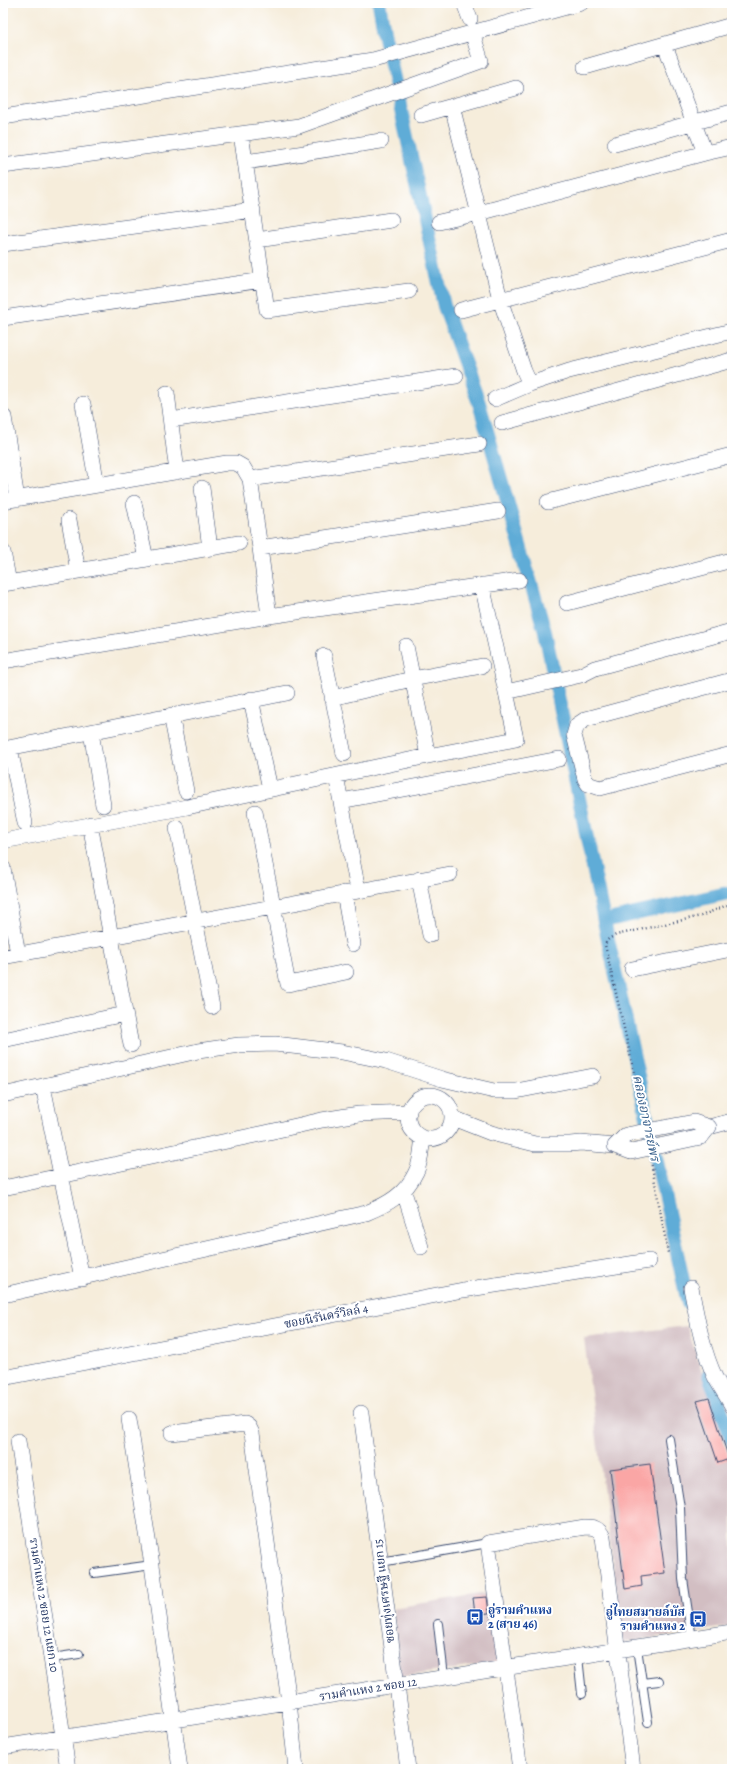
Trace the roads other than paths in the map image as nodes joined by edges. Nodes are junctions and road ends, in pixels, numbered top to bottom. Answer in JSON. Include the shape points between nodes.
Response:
{"nodes":[{"id":1,"x":464,"y":3,"type":"edge"},
{"id":2,"x":581,"y":3,"type":"edge"},
{"id":3,"x":732,"y":25,"type":"edge"},
{"id":4,"x":471,"y":26,"type":"junction"},
{"id":5,"x":665,"y":45,"type":"junction"},
{"id":6,"x":585,"y":67,"type":"dead end"},
{"id":7,"x":516,"y":88,"type":"dead end"},
{"id":8,"x":452,"y":106,"type":"junction"},
{"id":9,"x":732,"y":112,"type":"edge"},
{"id":10,"x":421,"y":115,"type":"dead end"},
{"id":11,"x":3,"y":117,"type":"edge"},
{"id":12,"x":694,"y":122,"type":"junction"},
{"id":13,"x":241,"y":134,"type":"junction"},
{"id":14,"x":381,"y":141,"type":"dead end"},
{"id":15,"x":615,"y":144,"type":"dead end"},
{"id":16,"x":732,"y":147,"type":"edge"},
{"id":17,"x":705,"y":153,"type":"junction"},
{"id":18,"x":246,"y":162,"type":"junction"},
{"id":19,"x":3,"y":166,"type":"edge"},
{"id":20,"x":253,"y":210,"type":"junction"},
{"id":21,"x":480,"y":213,"type":"junction"},
{"id":22,"x":391,"y":220,"type":"dead end"},
{"id":23,"x":439,"y":222,"type":"dead end"},
{"id":24,"x":257,"y":240,"type":"junction"},
{"id":25,"x":732,"y":240,"type":"edge"},
{"id":26,"x":3,"y":244,"type":"edge"},
{"id":27,"x":263,"y":280,"type":"junction"},
{"id":28,"x":410,"y":291,"type":"dead end"},
{"id":29,"x":500,"y":299,"type":"junction"},
{"id":30,"x":460,"y":310,"type":"dead end"},
{"id":31,"x":3,"y":318,"type":"edge"},
{"id":32,"x":732,"y":331,"type":"edge"},
{"id":33,"x":732,"y":360,"type":"edge"},
{"id":34,"x":456,"y":376,"type":"dead end"},
{"id":35,"x":530,"y":384,"type":"junction"},
{"id":36,"x":167,"y":393,"type":"dead end"},
{"id":37,"x":495,"y":398,"type":"dead end"},
{"id":38,"x":83,"y":404,"type":"dead end"},
{"id":39,"x":4,"y":417,"type":"edge"},
{"id":40,"x":171,"y":420,"type":"junction"},
{"id":41,"x":502,"y":423,"type":"dead end"},
{"id":42,"x":479,"y":444,"type":"dead end"},
{"id":43,"x":732,"y":455,"type":"edge"},
{"id":44,"x":177,"y":472,"type":"junction"},
{"id":45,"x":250,"y":479,"type":"junction"},
{"id":46,"x":97,"y":485,"type":"junction"},
{"id":47,"x":202,"y":488,"type":"dead end"},
{"id":48,"x":10,"y":500,"type":"edge"},
{"id":49,"x":548,"y":502,"type":"dead end"},
{"id":50,"x":134,"y":503,"type":"dead end"},
{"id":51,"x":498,"y":512,"type":"dead end"},
{"id":52,"x":69,"y":520,"type":"dead end"},
{"id":53,"x":239,"y":543,"type":"dead end"},
{"id":54,"x":210,"y":548,"type":"junction"},
{"id":55,"x":260,"y":548,"type":"junction"},
{"id":56,"x":3,"y":552,"type":"edge"},
{"id":57,"x":146,"y":559,"type":"junction"},
{"id":58,"x":732,"y":560,"type":"edge"},
{"id":59,"x":78,"y":571,"type":"junction"},
{"id":60,"x":519,"y":580,"type":"dead end"},
{"id":61,"x":6,"y":584,"type":"edge"},
{"id":62,"x":482,"y":585,"type":"junction"},
{"id":63,"x":567,"y":603,"type":"dead end"},
{"id":64,"x":268,"y":616,"type":"junction"},
{"id":65,"x":732,"y":631,"type":"edge"},
{"id":66,"x":406,"y":646,"type":"dead end"},
{"id":67,"x":324,"y":656,"type":"dead end"},
{"id":68,"x":3,"y":661,"type":"edge"},
{"id":69,"x":482,"y":666,"type":"dead end"},
{"id":70,"x":412,"y":679,"type":"junction"},
{"id":71,"x":732,"y":680,"type":"edge"},
{"id":72,"x":506,"y":692,"type":"junction"},
{"id":73,"x":287,"y":693,"type":"dead end"},
{"id":74,"x":332,"y":698,"type":"junction"},
{"id":75,"x":251,"y":699,"type":"junction"},
{"id":76,"x":171,"y":715,"type":"junction"},
{"id":77,"x":91,"y":732,"type":"junction"},
{"id":78,"x":7,"y":748,"type":"edge"},
{"id":79,"x":344,"y":754,"type":"dead end"},
{"id":80,"x":732,"y":754,"type":"edge"},
{"id":81,"x":428,"y":756,"type":"junction"},
{"id":82,"x":559,"y":760,"type":"dead end"},
{"id":83,"x":336,"y":776,"type":"junction"},
{"id":84,"x":270,"y":789,"type":"junction"},
{"id":85,"x":186,"y":791,"type":"dead end"},
{"id":86,"x":341,"y":801,"type":"junction"},
{"id":87,"x":103,"y":804,"type":"dead end"},
{"id":88,"x":255,"y":812,"type":"dead end"},
{"id":89,"x":24,"y":823,"type":"dead end"},
{"id":90,"x":90,"y":824,"type":"junction"},
{"id":91,"x":177,"y":828,"type":"dead end"},
{"id":92,"x":3,"y":841,"type":"edge"},
{"id":93,"x":3,"y":868,"type":"edge"},
{"id":94,"x":450,"y":874,"type":"dead end"},
{"id":95,"x":419,"y":879,"type":"junction"},
{"id":96,"x":351,"y":891,"type":"junction"},
{"id":97,"x":272,"y":906,"type":"junction"},
{"id":98,"x":194,"y":920,"type":"junction"},
{"id":99,"x":430,"y":934,"type":"dead end"},
{"id":100,"x":111,"y":936,"type":"junction"},
{"id":101,"x":353,"y":944,"type":"dead end"},
{"id":102,"x":732,"y":949,"type":"edge"},
{"id":103,"x":18,"y":954,"type":"junction"},
{"id":104,"x":3,"y":957,"type":"edge"},
{"id":105,"x":632,"y":969,"type":"dead end"},
{"id":106,"x":346,"y":972,"type":"dead end"},
{"id":107,"x":212,"y":1008,"type":"dead end"},
{"id":108,"x":125,"y":1014,"type":"junction"},
{"id":109,"x":3,"y":1040,"type":"edge"},
{"id":110,"x":131,"y":1044,"type":"dead end"},
{"id":111,"x":594,"y":1076,"type":"dead end"},
{"id":112,"x":442,"y":1079,"type":"junction"},
{"id":113,"x":43,"y":1086,"type":"junction"},
{"id":114,"x":3,"y":1095,"type":"edge"},
{"id":115,"x":433,"y":1096,"type":"junction"},
{"id":116,"x":409,"y":1112,"type":"junction"},
{"id":117,"x":452,"y":1120,"type":"junction"},
{"id":118,"x":732,"y":1121,"type":"edge"},
{"id":119,"x":422,"y":1138,"type":"junction"},
{"id":120,"x":62,"y":1177,"type":"junction"},
{"id":121,"x":3,"y":1188,"type":"edge"},
{"id":122,"x":404,"y":1192,"type":"junction"},
{"id":123,"x":421,"y":1247,"type":"dead end"},
{"id":124,"x":649,"y":1261,"type":"dead end"},
{"id":125,"x":82,"y":1278,"type":"junction"},
{"id":126,"x":691,"y":1288,"type":"dead end"},
{"id":127,"x":3,"y":1295,"type":"edge"},
{"id":128,"x":3,"y":1378,"type":"edge"},
{"id":129,"x":731,"y":1402,"type":"edge"},
{"id":130,"x":361,"y":1413,"type":"dead end"},
{"id":131,"x":129,"y":1418,"type":"dead end"},
{"id":132,"x":172,"y":1433,"type":"dead end"},
{"id":133,"x":669,"y":1439,"type":"dead end"},
{"id":134,"x":18,"y":1441,"type":"dead end"},
{"id":135,"x":488,"y":1543,"type":"junction"},
{"id":136,"x":381,"y":1562,"type":"junction"},
{"id":137,"x":152,"y":1565,"type":"junction"},
{"id":138,"x":94,"y":1573,"type":"dead end"},
{"id":139,"x":438,"y":1624,"type":"dead end"},
{"id":140,"x":732,"y":1632,"type":"edge"},
{"id":141,"x":692,"y":1639,"type":"junction"},
{"id":142,"x":637,"y":1648,"type":"junction"},
{"id":143,"x":618,"y":1651,"type":"junction"},
{"id":144,"x":79,"y":1654,"type":"dead end"},
{"id":145,"x":578,"y":1657,"type":"junction"},
{"id":146,"x":52,"y":1658,"type":"junction"},
{"id":147,"x":506,"y":1668,"type":"junction"},
{"id":148,"x":444,"y":1677,"type":"junction"},
{"id":149,"x":659,"y":1681,"type":"dead end"},
{"id":150,"x":642,"y":1683,"type":"junction"},
{"id":151,"x":396,"y":1685,"type":"junction"},
{"id":152,"x":582,"y":1694,"type":"dead end"},
{"id":153,"x":289,"y":1702,"type":"junction"},
{"id":154,"x":174,"y":1720,"type":"junction"},
{"id":155,"x":648,"y":1722,"type":"dead end"},
{"id":156,"x":64,"y":1737,"type":"junction"},
{"id":157,"x":3,"y":1747,"type":"edge"},
{"id":158,"x":68,"y":1769,"type":"edge"},
{"id":159,"x":180,"y":1769,"type":"edge"},
{"id":160,"x":296,"y":1769,"type":"edge"},
{"id":161,"x":408,"y":1769,"type":"edge"},
{"id":162,"x":520,"y":1769,"type":"edge"},
{"id":163,"x":633,"y":1769,"type":"edge"}],
"edges":[{"from":1,"to":4,"type":"street"},
{"from":2,"to":4,"type":"street"},
{"from":3,"to":5,"type":"street"},
{"from":4,"to":11,"type":"street","via":[[417,48],[373,60]]},
{"from":4,"to":13,"type":"street","via":[[481,61],[299,126]]},
{"from":5,"to":6,"type":"street"},
{"from":5,"to":12,"type":"street"},
{"from":7,"to":8,"type":"street"},
{"from":8,"to":10,"type":"street"},
{"from":8,"to":21,"type":"street"},
{"from":9,"to":12,"type":"street"},
{"from":12,"to":15,"type":"street"},
{"from":12,"to":17,"type":"street"},
{"from":13,"to":18,"type":"street"},
{"from":13,"to":19,"type":"street"},
{"from":14,"to":18,"type":"street"},
{"from":16,"to":17,"type":"street"},
{"from":17,"to":21,"type":"street"},
{"from":18,"to":20,"type":"street"},
{"from":20,"to":24,"type":"street"},
{"from":20,"to":26,"type":"street"},
{"from":21,"to":23,"type":"street"},
{"from":21,"to":29,"type":"street"},
{"from":22,"to":24,"type":"street"},
{"from":24,"to":27,"type":"street"},
{"from":25,"to":29,"type":"street"},
{"from":27,"to":28,"type":"street","via":[[268,310]]},
{"from":27,"to":31,"type":"street"},
{"from":29,"to":30,"type":"street"},
{"from":29,"to":35,"type":"street"},
{"from":32,"to":35,"type":"street","via":[[569,371]]},
{"from":33,"to":41,"type":"street"},
{"from":34,"to":40,"type":"street"},
{"from":35,"to":37,"type":"street"},
{"from":36,"to":40,"type":"street"},
{"from":38,"to":46,"type":"street"},
{"from":39,"to":48,"type":"street"},
{"from":40,"to":44,"type":"street"},
{"from":42,"to":45,"type":"street"},
{"from":43,"to":49,"type":"street"},
{"from":44,"to":45,"type":"street","via":[[236,463],[243,466]]},
{"from":44,"to":46,"type":"street"},
{"from":45,"to":55,"type":"street"},
{"from":46,"to":48,"type":"street"},
{"from":47,"to":54,"type":"street"},
{"from":50,"to":57,"type":"street"},
{"from":51,"to":55,"type":"street"},
{"from":52,"to":59,"type":"street"},
{"from":53,"to":54,"type":"street"},
{"from":54,"to":57,"type":"street"},
{"from":55,"to":64,"type":"street"},
{"from":56,"to":61,"type":"street"},
{"from":57,"to":59,"type":"street"},
{"from":58,"to":63,"type":"street"},
{"from":59,"to":61,"type":"street"},
{"from":60,"to":62,"type":"street"},
{"from":62,"to":64,"type":"street"},
{"from":62,"to":72,"type":"street"},
{"from":64,"to":68,"type":"street"},
{"from":65,"to":72,"type":"street","via":[[595,668],[581,675]]},
{"from":66,"to":70,"type":"street"},
{"from":67,"to":74,"type":"street"},
{"from":69,"to":70,"type":"street"},
{"from":70,"to":74,"type":"street"},
{"from":70,"to":81,"type":"street"},
{"from":71,"to":80,"type":"street","via":[[586,719],[577,725],[574,735],[585,779],[588,784],[600,788]]},
{"from":72,"to":81,"type":"street","via":[[516,739]]},
{"from":73,"to":75,"type":"street"},
{"from":74,"to":79,"type":"street"},
{"from":75,"to":76,"type":"street"},
{"from":75,"to":84,"type":"street"},
{"from":76,"to":77,"type":"street"},
{"from":76,"to":85,"type":"street"},
{"from":77,"to":78,"type":"street"},
{"from":77,"to":87,"type":"street"},
{"from":78,"to":89,"type":"street"},
{"from":81,"to":83,"type":"street"},
{"from":82,"to":86,"type":"street"},
{"from":83,"to":84,"type":"street"},
{"from":83,"to":86,"type":"street"},
{"from":84,"to":90,"type":"street"},
{"from":86,"to":96,"type":"street"},
{"from":88,"to":97,"type":"street"},
{"from":90,"to":92,"type":"street"},
{"from":90,"to":100,"type":"street"},
{"from":91,"to":98,"type":"street"},
{"from":93,"to":103,"type":"street"},
{"from":94,"to":95,"type":"street"},
{"from":95,"to":96,"type":"street"},
{"from":95,"to":99,"type":"street"},
{"from":96,"to":97,"type":"street"},
{"from":96,"to":101,"type":"street"},
{"from":97,"to":98,"type":"street"},
{"from":97,"to":106,"type":"street","via":[[288,984]]},
{"from":98,"to":100,"type":"street"},
{"from":98,"to":107,"type":"street"},
{"from":100,"to":103,"type":"street"},
{"from":100,"to":108,"type":"street"},
{"from":102,"to":105,"type":"street"},
{"from":103,"to":104,"type":"street"},
{"from":108,"to":109,"type":"street"},
{"from":108,"to":110,"type":"street"},
{"from":111,"to":112,"type":"street","via":[[506,1091],[484,1089]]},
{"from":112,"to":113,"type":"street","via":[[386,1061],[342,1052],[275,1044],[239,1045],[198,1051]]},
{"from":112,"to":115,"type":"street"},
{"from":113,"to":114,"type":"street"},
{"from":113,"to":120,"type":"street"},
{"from":115,"to":116,"type":"street","via":[[421,1098],[411,1106]]},
{"from":115,"to":117,"type":"street","via":[[445,1101],[452,1113]]},
{"from":116,"to":119,"type":"street","via":[[408,1119],[412,1130]]},
{"from":116,"to":120,"type":"street","via":[[359,1114],[322,1120]]},
{"from":117,"to":118,"type":"street","bridge":true,"via":[[535,1144],[581,1143],[616,1146],[626,1135],[694,1122],[709,1127]]},
{"from":117,"to":119,"type":"street","via":[[447,1132],[442,1136],[436,1139]]},
{"from":119,"to":122,"type":"street","via":[[417,1172]]},
{"from":120,"to":121,"type":"street"},
{"from":120,"to":125,"type":"street"},
{"from":122,"to":123,"type":"street"},
{"from":122,"to":125,"type":"street","via":[[366,1214]]},
{"from":124,"to":128,"type":"street","name":"ซอยนิรันดร์วิลล์ 4","via":[[463,1290]]},
{"from":125,"to":127,"type":"street"},
{"from":126,"to":129,"type":"street","via":[[700,1334],[715,1376]]},
{"from":130,"to":136,"type":"street","name":"ซอยทุ่งเศรษฐี แยก 15"},
{"from":131,"to":137,"type":"street"},
{"from":132,"to":153,"type":"street","via":[[245,1424],[252,1433]]},
{"from":133,"to":141,"type":"lane","via":[[680,1508],[683,1579]]},
{"from":134,"to":146,"type":"street","name":"รามคำแหง 2 ซอย 12 แยก 10"},
{"from":135,"to":136,"type":"lane"},
{"from":135,"to":143,"type":"street","via":[[585,1527],[594,1527],[600,1531]]},
{"from":135,"to":147,"type":"street"},
{"from":136,"to":151,"type":"street","name":"ซอยทุ่งเศรษฐี แยก 15"},
{"from":137,"to":138,"type":"lane"},
{"from":137,"to":154,"type":"street"},
{"from":139,"to":148,"type":"lane"},
{"from":140,"to":141,"type":"street","name":"รามคำแหง 2 ซอย 12"},
{"from":141,"to":142,"type":"street","name":"รามคำแหง 2 ซอย 12"},
{"from":142,"to":143,"type":"street","name":"รามคำแหง 2 ซอย 12"},
{"from":142,"to":150,"type":"lane"},
{"from":143,"to":145,"type":"street","name":"รามคำแหง 2 ซอย 12"},
{"from":143,"to":163,"type":"street"},
{"from":144,"to":146,"type":"lane"},
{"from":145,"to":147,"type":"street","name":"รามคำแหง 2 ซอย 12"},
{"from":145,"to":152,"type":"lane"},
{"from":146,"to":156,"type":"street","name":"รามคำแหง 2 ซอย 12 แยก 10"},
{"from":147,"to":148,"type":"street","name":"รามคำแหง 2 ซอย 12"},
{"from":147,"to":162,"type":"street"},
{"from":148,"to":151,"type":"street","name":"รามคำแหง 2 ซอย 12"},
{"from":149,"to":150,"type":"lane"},
{"from":150,"to":155,"type":"lane"},
{"from":151,"to":153,"type":"street","name":"รามคำแหง 2 ซอย 12"},
{"from":151,"to":161,"type":"street","name":"ซอยทุ่งเศรษฐี แยก 15"},
{"from":153,"to":154,"type":"street","name":"รามคำแหง 2 ซอย 12"},
{"from":153,"to":160,"type":"street"},
{"from":154,"to":156,"type":"street","name":"รามคำแหง 2 ซอย 12"},
{"from":154,"to":159,"type":"street"},
{"from":156,"to":157,"type":"street","name":"รามคำแหง 2 ซอย 12"},
{"from":156,"to":158,"type":"street","name":"รามคำแหง 2 ซอย 12 แยก 10"}]}
